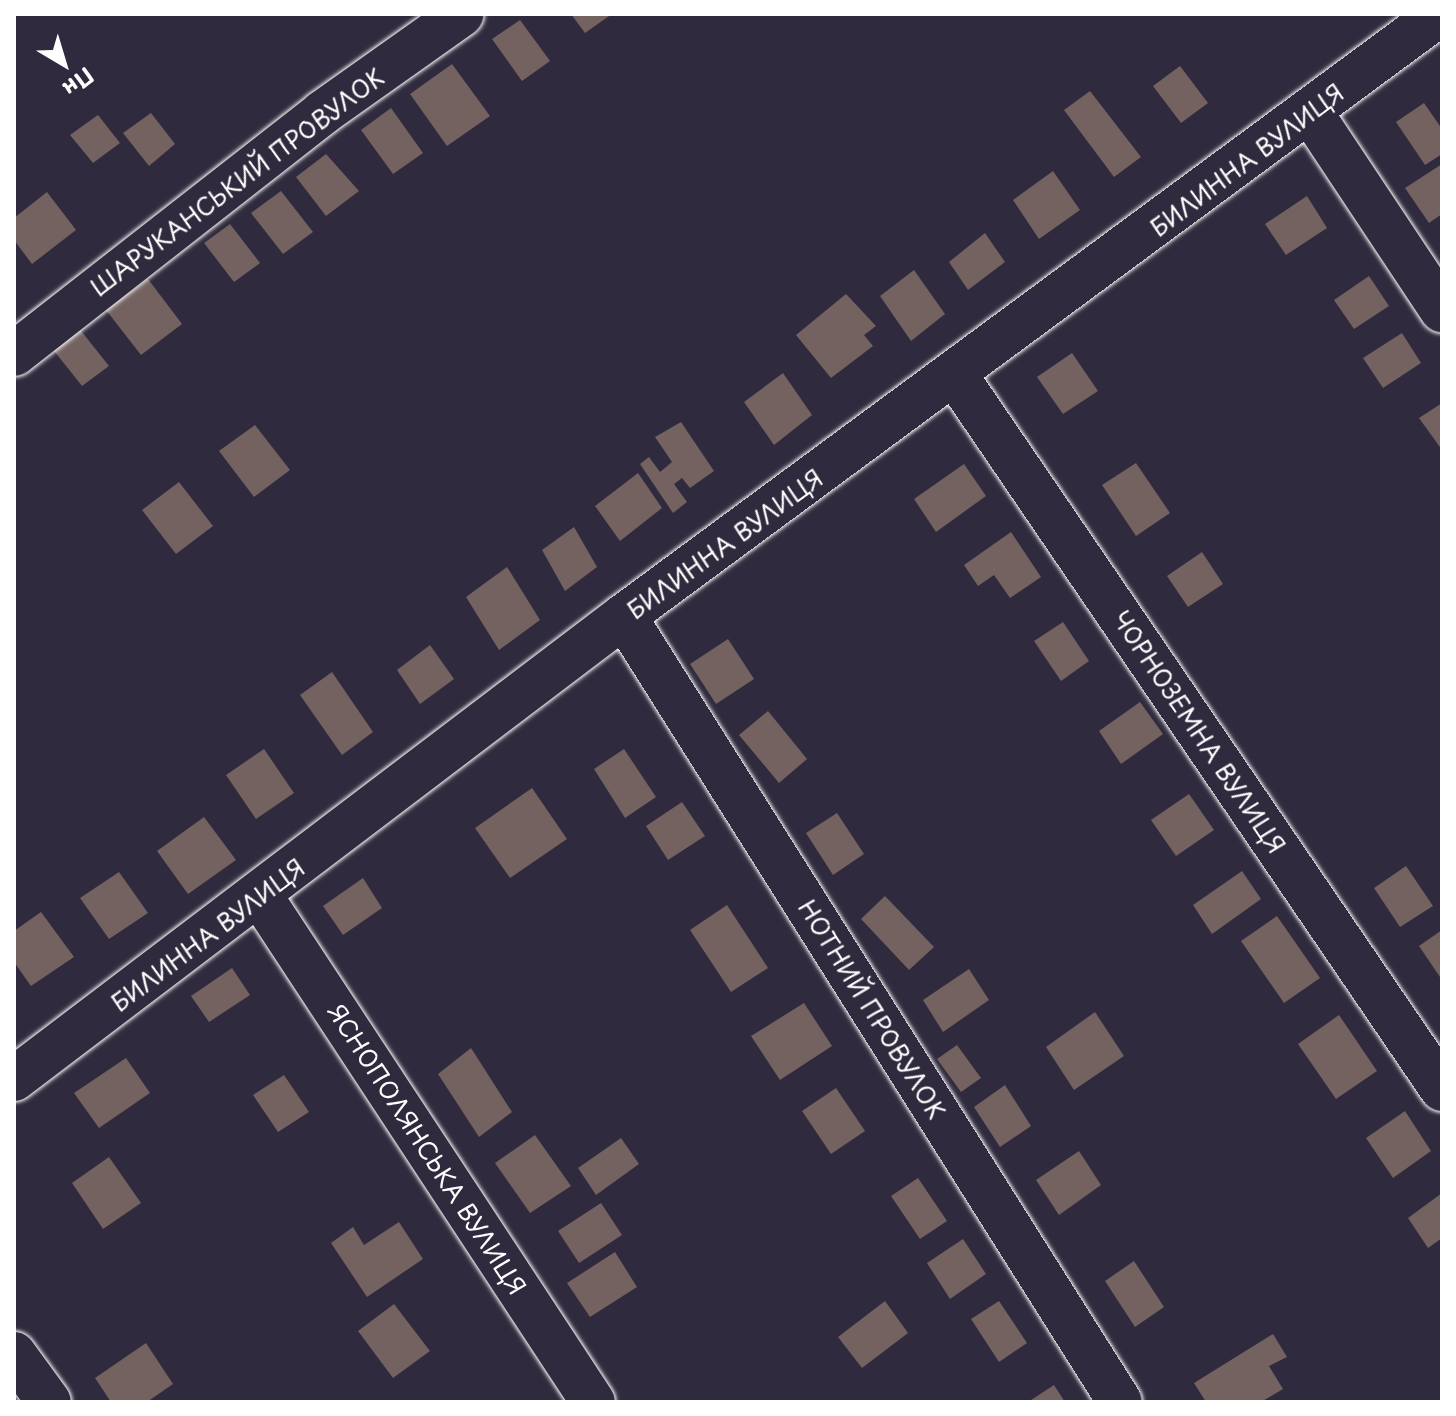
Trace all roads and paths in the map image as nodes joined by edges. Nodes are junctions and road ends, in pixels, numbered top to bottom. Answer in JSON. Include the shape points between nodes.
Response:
{"nodes":[{"id":1,"x":462,"y":14,"type":"edge"},
{"id":2,"x":1440,"y":14,"type":"edge"},
{"id":3,"x":1311,"y":113,"type":"junction"},
{"id":4,"x":1442,"y":310,"type":"edge"},
{"id":5,"x":14,"y":354,"type":"edge"},
{"id":6,"x":956,"y":376,"type":"junction"},
{"id":7,"x":624,"y":616,"type":"junction"},
{"id":8,"x":261,"y":897,"type":"junction"},
{"id":9,"x":14,"y":1079,"type":"edge"},
{"id":10,"x":1442,"y":1089,"type":"edge"},
{"id":11,"x":14,"y":1354,"type":"edge"},
{"id":12,"x":49,"y":1402,"type":"edge"},
{"id":13,"x":593,"y":1402,"type":"edge"},
{"id":14,"x":1120,"y":1402,"type":"edge"}],
"edges":[{"from":1,"to":5,"type":"street","name":"ШАРУКАНСЬКИЙ ПРОВУЛОК","via":[[322,113]]},
{"from":2,"to":3,"type":"street","name":"БИЛИННА ВУЛИЦЯ"},
{"from":3,"to":4,"type":"street"},
{"from":3,"to":6,"type":"street","name":"БИЛИННА ВУЛИЦЯ"},
{"from":6,"to":7,"type":"street","name":"БИЛИННА ВУЛИЦЯ"},
{"from":6,"to":10,"type":"street","name":"ЧОРНОЗЕМНА ВУЛИЦЯ"},
{"from":7,"to":8,"type":"street","name":"БИЛИННА ВУЛИЦЯ"},
{"from":7,"to":14,"type":"street","name":"НОТНИЙ ПРОВУЛОК"},
{"from":8,"to":9,"type":"street","name":"БИЛИННА ВУЛИЦЯ"},
{"from":8,"to":13,"type":"street","name":"ЯСНОПОЛЯНСЬКА ВУЛИЦЯ"},
{"from":11,"to":12,"type":"street"}]}
